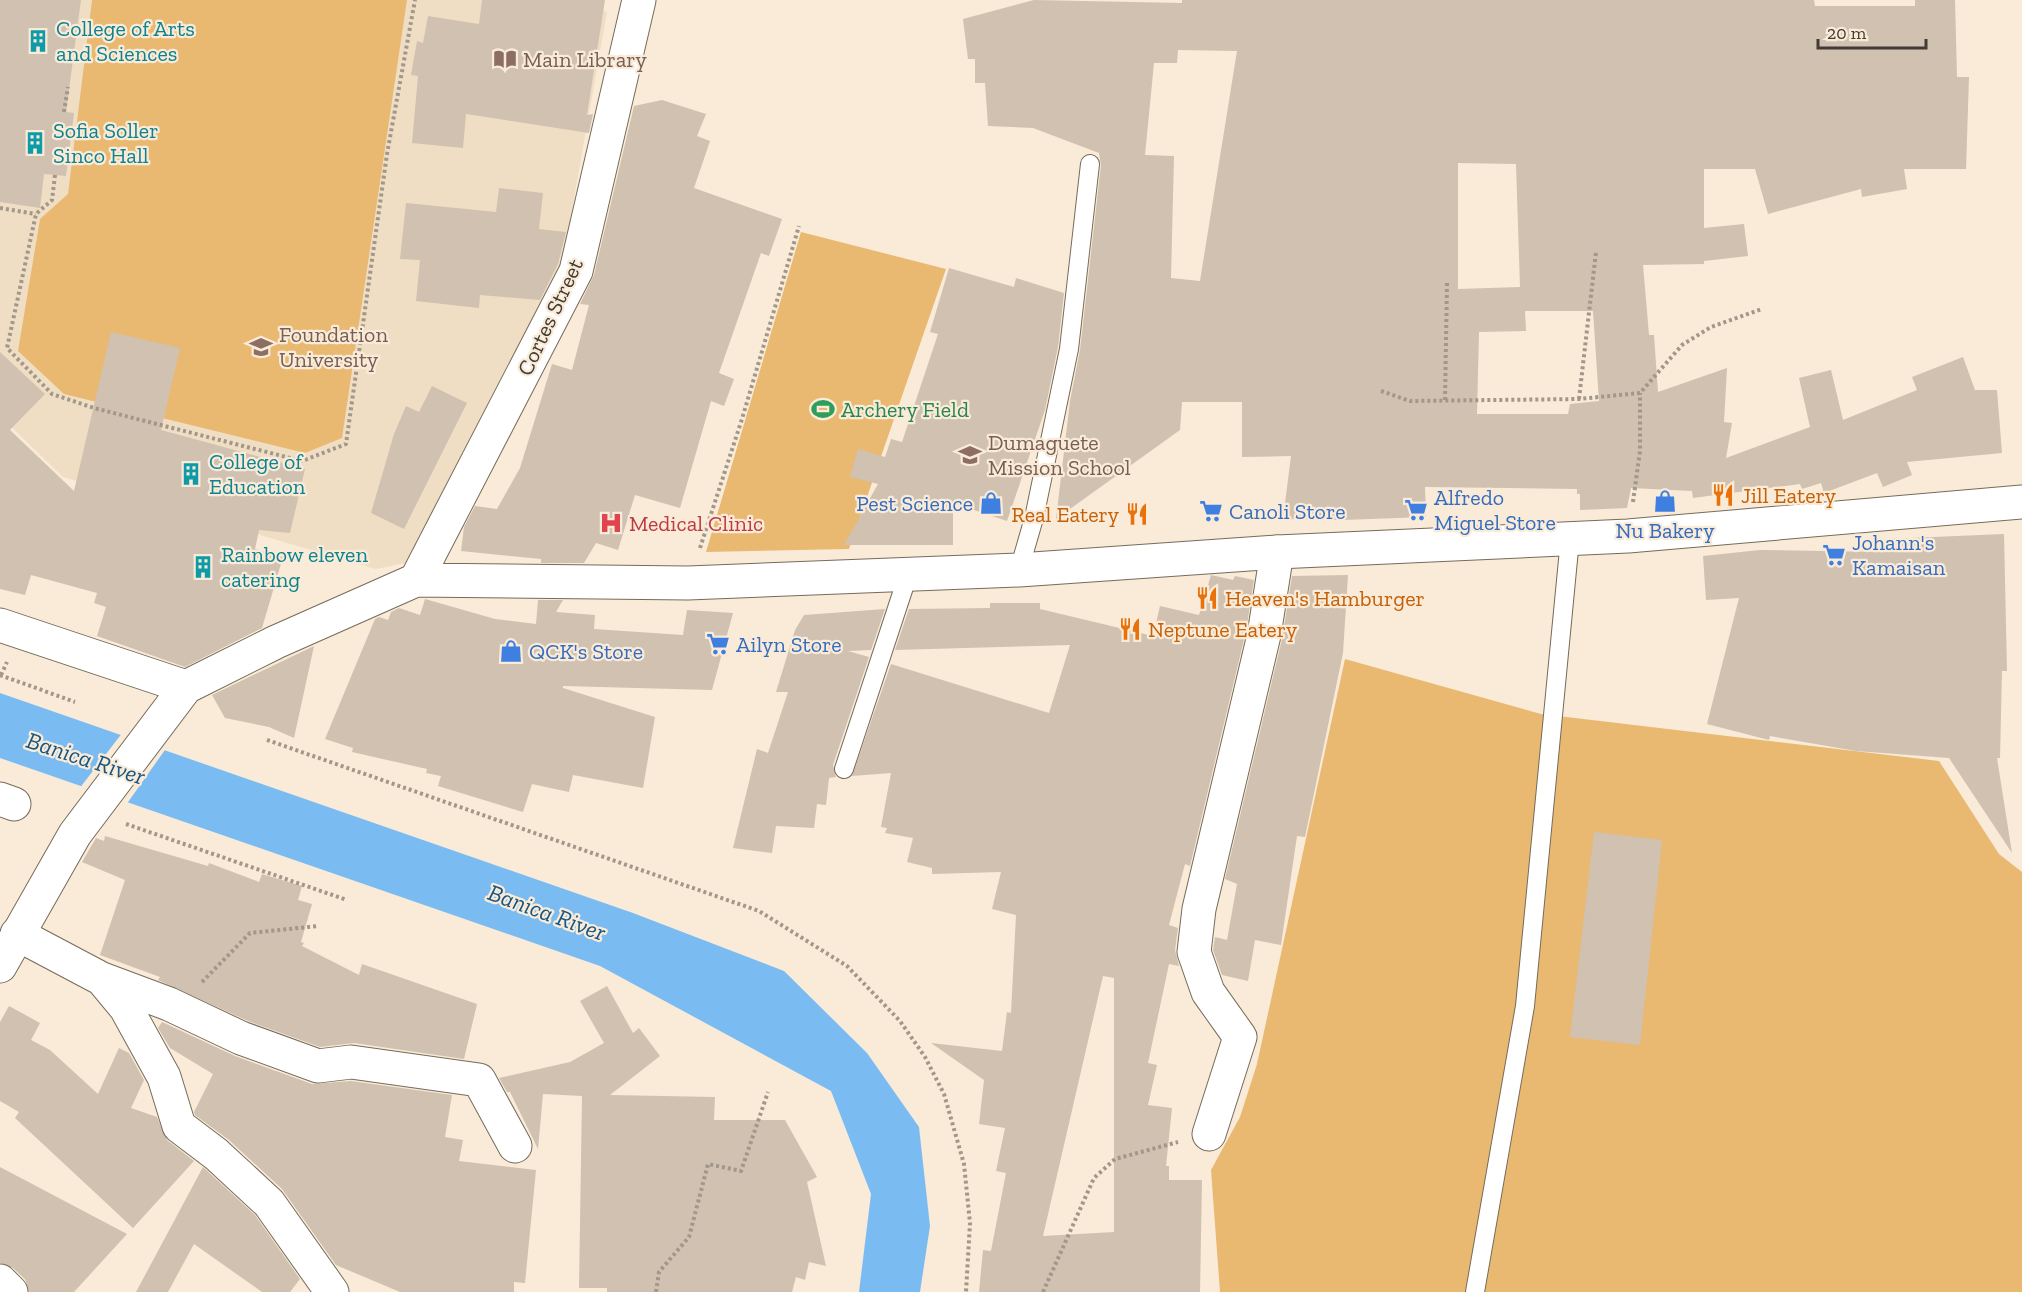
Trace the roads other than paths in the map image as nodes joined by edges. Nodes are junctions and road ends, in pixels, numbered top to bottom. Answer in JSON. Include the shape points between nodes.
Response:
{"nodes":[{"id":1,"x":639,"y":0,"type":"edge"},
{"id":2,"x":1090,"y":164,"type":"dead end"},
{"id":3,"x":2022,"y":502,"type":"edge"},
{"id":4,"x":1570,"y":539,"type":"junction"},
{"id":5,"x":1277,"y":552,"type":"junction"},
{"id":6,"x":1019,"y":570,"type":"junction"},
{"id":7,"x":908,"y":574,"type":"junction"},
{"id":8,"x":416,"y":580,"type":"junction"},
{"id":9,"x":0,"y":625,"type":"edge"},
{"id":10,"x":182,"y":691,"type":"junction"},
{"id":11,"x":844,"y":769,"type":"dead end"},
{"id":12,"x":17,"y":934,"type":"junction"},
{"id":13,"x":0,"y":966,"type":"edge"},
{"id":14,"x":102,"y":979,"type":"junction"},
{"id":15,"x":1209,"y":1134,"type":"road end"},
{"id":16,"x":515,"y":1146,"type":"dead end"},
{"id":17,"x":0,"y":1281,"type":"edge"},
{"id":18,"x":11,"y":1292,"type":"edge"},
{"id":19,"x":332,"y":1292,"type":"edge"},
{"id":20,"x":1475,"y":1292,"type":"edge"}],
"edges":[{"from":1,"to":8,"type":"street","name":"Cortes Street","via":[[576,271]]},
{"from":2,"to":6,"type":"lane","via":[[1069,350],[1034,518]]},
{"from":3,"to":4,"type":"street"},
{"from":4,"to":5,"type":"street"},
{"from":4,"to":20,"type":"lane","via":[[1525,1006]]},
{"from":5,"to":6,"type":"street"},
{"from":5,"to":15,"type":"street","via":[[1264,635],[1198,909],[1194,952],[1208,992],[1240,1037]]},
{"from":6,"to":7,"type":"street"},
{"from":7,"to":8,"type":"street","via":[[688,583]]},
{"from":7,"to":11,"type":"lane"},
{"from":8,"to":10,"type":"street","via":[[276,642]]},
{"from":9,"to":10,"type":"street"},
{"from":10,"to":12,"type":"street","via":[[75,834]]},
{"from":12,"to":13,"type":"street"},
{"from":12,"to":14,"type":"street"},
{"from":14,"to":16,"type":"street","via":[[318,1066],[351,1062],[479,1080]]},
{"from":14,"to":19,"type":"street","via":[[126,1008],[164,1077],[179,1126],[269,1203]]},
{"from":17,"to":18,"type":"street"}]}
